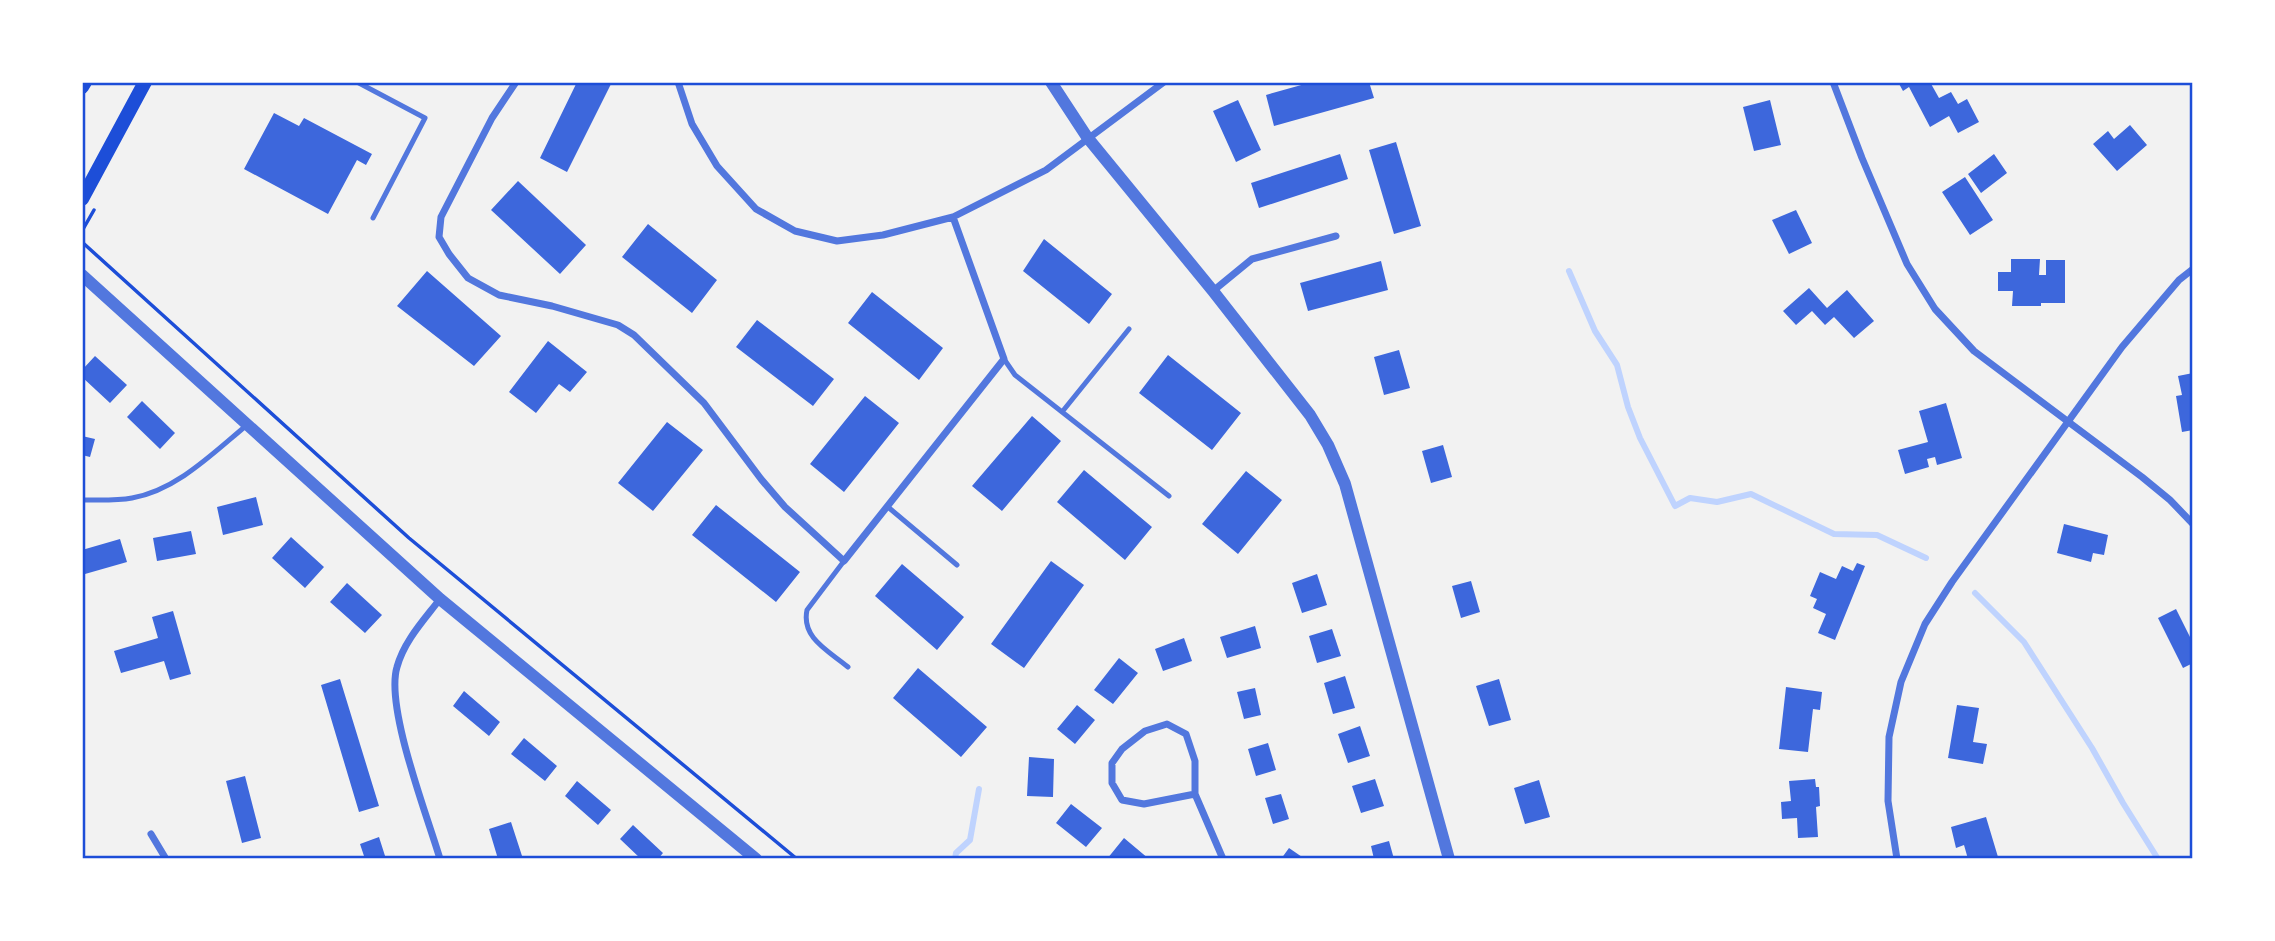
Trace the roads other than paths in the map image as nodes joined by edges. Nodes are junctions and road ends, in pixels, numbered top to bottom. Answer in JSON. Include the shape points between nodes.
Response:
{"nodes":[{"id":1,"x":145,"y":82,"type":"edge"},
{"id":2,"x":357,"y":82,"type":"edge"},
{"id":3,"x":516,"y":82,"type":"edge"},
{"id":4,"x":678,"y":82,"type":"edge"},
{"id":5,"x":1051,"y":82,"type":"edge"},
{"id":6,"x":1164,"y":82,"type":"edge"},
{"id":7,"x":1833,"y":82,"type":"edge"},
{"id":8,"x":1087,"y":137,"type":"junction"},
{"id":9,"x":82,"y":200,"type":"edge"},
{"id":10,"x":953,"y":217,"type":"junction"},
{"id":11,"x":373,"y":218,"type":"dead end"},
{"id":12,"x":1336,"y":236,"type":"dead end"},
{"id":13,"x":2193,"y":269,"type":"edge"},
{"id":14,"x":82,"y":275,"type":"edge"},
{"id":15,"x":1213,"y":291,"type":"junction"},
{"id":16,"x":1129,"y":329,"type":"dead end"},
{"id":17,"x":1004,"y":359,"type":"junction"},
{"id":18,"x":1062,"y":412,"type":"junction"},
{"id":19,"x":2068,"y":422,"type":"junction"},
{"id":20,"x":247,"y":425,"type":"junction"},
{"id":21,"x":1168,"y":496,"type":"dead end"},
{"id":22,"x":82,"y":500,"type":"edge"},
{"id":23,"x":888,"y":507,"type":"junction"},
{"id":24,"x":2193,"y":524,"type":"edge"},
{"id":25,"x":844,"y":561,"type":"junction"},
{"id":26,"x":957,"y":565,"type":"dead end"},
{"id":27,"x":440,"y":599,"type":"junction"},
{"id":28,"x":848,"y":667,"type":"dead end"},
{"id":29,"x":1195,"y":794,"type":"junction"},
{"id":30,"x":151,"y":834,"type":"dead end"},
{"id":31,"x":166,"y":859,"type":"edge"},
{"id":32,"x":440,"y":859,"type":"edge"},
{"id":33,"x":755,"y":859,"type":"edge"},
{"id":34,"x":1223,"y":859,"type":"edge"},
{"id":35,"x":1449,"y":859,"type":"edge"},
{"id":36,"x":1896,"y":859,"type":"edge"}],
"edges":[{"from":1,"to":9,"type":"main road"},
{"from":2,"to":11,"type":"lane","via":[[425,118]]},
{"from":3,"to":25,"type":"street","via":[[441,217],[439,237],[449,254],[468,278],[499,295],[552,306],[634,335],[704,403],[785,507]]},
{"from":4,"to":10,"type":"street","via":[[692,124],[718,166],[756,209],[795,232],[837,241]]},
{"from":5,"to":8,"type":"street"},
{"from":6,"to":8,"type":"street"},
{"from":7,"to":19,"type":"street","via":[[1908,264],[1935,309],[1974,351]]},
{"from":8,"to":10,"type":"street","via":[[1046,170]]},
{"from":8,"to":15,"type":"street"},
{"from":10,"to":17,"type":"street"},
{"from":12,"to":15,"type":"street","via":[[1252,259]]},
{"from":13,"to":19,"type":"street","via":[[2122,347]]},
{"from":14,"to":20,"type":"street"},
{"from":15,"to":35,"type":"street","via":[[1310,415],[1345,484]]},
{"from":16,"to":18,"type":"lane"},
{"from":17,"to":18,"type":"lane","via":[[1015,375]]},
{"from":17,"to":23,"type":"street"},
{"from":18,"to":21,"type":"lane"},
{"from":19,"to":24,"type":"street","via":[[2171,500]]},
{"from":19,"to":36,"type":"street","via":[[1942,596],[1906,667],[1887,757]]},
{"from":20,"to":22,"type":"lane","via":[[199,465],[156,491],[132,498]]},
{"from":20,"to":27,"type":"street"},
{"from":23,"to":25,"type":"street"},
{"from":23,"to":26,"type":"lane"},
{"from":25,"to":28,"type":"lane","via":[[807,610],[805,620],[813,637]]},
{"from":27,"to":32,"type":"street","via":[[405,646],[394,687],[401,731]]},
{"from":27,"to":33,"type":"street"},
{"from":29,"to":29,"type":"street","via":[[1195,761],[1186,734],[1167,724],[1145,731],[1112,763],[1112,783],[1122,800],[1143,804]]},
{"from":29,"to":34,"type":"street"},
{"from":30,"to":31,"type":"street"}]}
